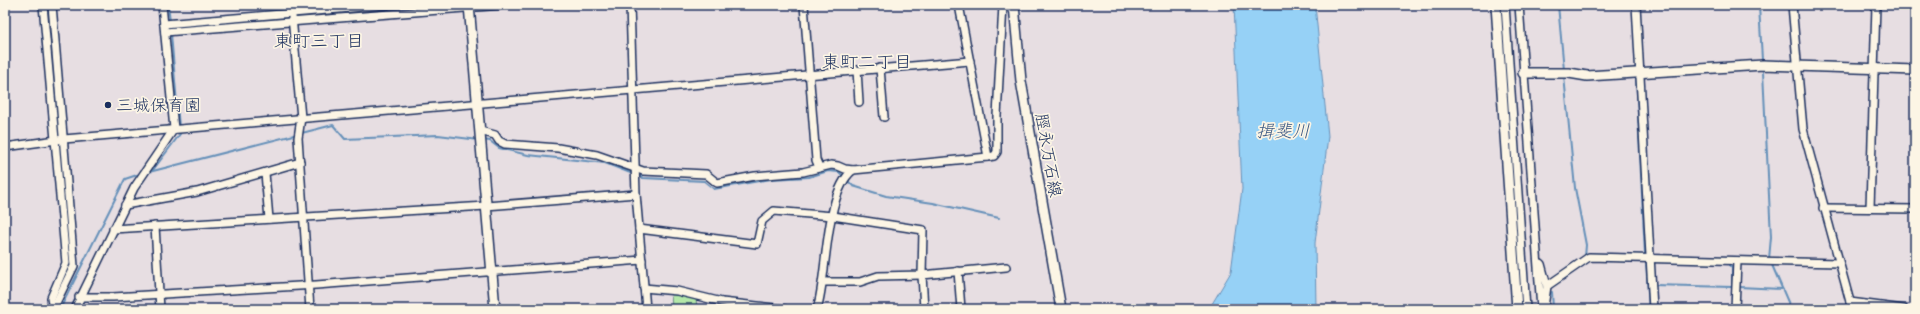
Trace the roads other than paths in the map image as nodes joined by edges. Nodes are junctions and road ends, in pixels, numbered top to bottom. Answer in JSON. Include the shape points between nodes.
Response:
{"nodes":[{"id":1,"x":43,"y":5,"type":"edge"},
{"id":2,"x":52,"y":5,"type":"edge"},
{"id":3,"x":162,"y":5,"type":"edge"},
{"id":4,"x":386,"y":5,"type":"edge"},
{"id":5,"x":502,"y":5,"type":"edge"},
{"id":6,"x":630,"y":5,"type":"edge"},
{"id":7,"x":804,"y":5,"type":"edge"},
{"id":8,"x":960,"y":5,"type":"edge"},
{"id":9,"x":1003,"y":5,"type":"edge"},
{"id":10,"x":1014,"y":5,"type":"edge"},
{"id":11,"x":1496,"y":5,"type":"edge"},
{"id":12,"x":1505,"y":5,"type":"edge"},
{"id":13,"x":1519,"y":5,"type":"edge"},
{"id":14,"x":1636,"y":5,"type":"edge"},
{"id":15,"x":1792,"y":5,"type":"edge"},
{"id":16,"x":1876,"y":5,"type":"edge"},
{"id":17,"x":469,"y":7,"type":"edge"},
{"id":18,"x":291,"y":9,"type":"edge"},
{"id":19,"x":292,"y":22,"type":"junction"},
{"id":20,"x":164,"y":24,"type":"junction"},
{"id":21,"x":164,"y":32,"type":"junction"},
{"id":22,"x":970,"y":61,"type":"junction"},
{"id":23,"x":1798,"y":65,"type":"junction"},
{"id":24,"x":880,"y":68,"type":"junction"},
{"id":25,"x":1875,"y":69,"type":"junction"},
{"id":26,"x":857,"y":70,"type":"junction"},
{"id":27,"x":1915,"y":70,"type":"edge"},
{"id":28,"x":1523,"y":73,"type":"junction"},
{"id":29,"x":1640,"y":73,"type":"junction"},
{"id":30,"x":810,"y":74,"type":"junction"},
{"id":31,"x":633,"y":89,"type":"junction"},
{"id":32,"x":859,"y":102,"type":"dead end"},
{"id":33,"x":477,"y":103,"type":"junction"},
{"id":34,"x":884,"y":117,"type":"dead end"},
{"id":35,"x":301,"y":118,"type":"junction"},
{"id":36,"x":174,"y":129,"type":"junction"},
{"id":37,"x":480,"y":131,"type":"junction"},
{"id":38,"x":64,"y":139,"type":"junction"},
{"id":39,"x":55,"y":140,"type":"junction"},
{"id":40,"x":5,"y":147,"type":"edge"},
{"id":41,"x":988,"y":157,"type":"junction"},
{"id":42,"x":300,"y":162,"type":"junction"},
{"id":43,"x":819,"y":167,"type":"junction"},
{"id":44,"x":635,"y":168,"type":"junction"},
{"id":45,"x":853,"y":170,"type":"junction"},
{"id":46,"x":265,"y":173,"type":"junction"},
{"id":47,"x":636,"y":194,"type":"junction"},
{"id":48,"x":125,"y":205,"type":"junction"},
{"id":49,"x":486,"y":206,"type":"junction"},
{"id":50,"x":1823,"y":208,"type":"junction"},
{"id":51,"x":1870,"y":208,"type":"junction"},
{"id":52,"x":1915,"y":209,"type":"edge"},
{"id":53,"x":833,"y":216,"type":"junction"},
{"id":54,"x":304,"y":217,"type":"junction"},
{"id":55,"x":269,"y":220,"type":"junction"},
{"id":56,"x":155,"y":226,"type":"junction"},
{"id":57,"x":113,"y":229,"type":"junction"},
{"id":58,"x":639,"y":229,"type":"junction"},
{"id":59,"x":1537,"y":252,"type":"junction"},
{"id":60,"x":1649,"y":258,"type":"junction"},
{"id":61,"x":642,"y":260,"type":"junction"},
{"id":62,"x":1737,"y":261,"type":"junction"},
{"id":63,"x":1839,"y":263,"type":"junction"},
{"id":64,"x":1006,"y":267,"type":"dead end"},
{"id":65,"x":958,"y":271,"type":"junction"},
{"id":66,"x":492,"y":273,"type":"junction"},
{"id":67,"x":922,"y":275,"type":"junction"},
{"id":68,"x":823,"y":282,"type":"junction"},
{"id":69,"x":308,"y":284,"type":"junction"},
{"id":70,"x":1547,"y":286,"type":"junction"},
{"id":71,"x":644,"y":288,"type":"junction"},
{"id":72,"x":160,"y":294,"type":"junction"},
{"id":73,"x":79,"y":297,"type":"junction"},
{"id":74,"x":1851,"y":305,"type":"edge"},
{"id":75,"x":53,"y":308,"type":"edge"},
{"id":76,"x":75,"y":309,"type":"edge"},
{"id":77,"x":160,"y":309,"type":"edge"},
{"id":78,"x":310,"y":309,"type":"edge"},
{"id":79,"x":495,"y":309,"type":"edge"},
{"id":80,"x":646,"y":309,"type":"edge"},
{"id":81,"x":784,"y":309,"type":"edge"},
{"id":82,"x":817,"y":309,"type":"edge"},
{"id":83,"x":924,"y":309,"type":"edge"},
{"id":84,"x":961,"y":309,"type":"edge"},
{"id":85,"x":1061,"y":309,"type":"edge"},
{"id":86,"x":1517,"y":309,"type":"edge"},
{"id":87,"x":1526,"y":309,"type":"edge"},
{"id":88,"x":1542,"y":309,"type":"edge"},
{"id":89,"x":1653,"y":309,"type":"edge"},
{"id":90,"x":1735,"y":309,"type":"edge"},
{"id":91,"x":1904,"y":309,"type":"edge"}],
"edges":[{"from":1,"to":39,"type":"street"},
{"from":2,"to":38,"type":"street"},
{"from":3,"to":20,"type":"street"},
{"from":4,"to":18,"type":"street"},
{"from":5,"to":17,"type":"street"},
{"from":6,"to":31,"type":"street"},
{"from":7,"to":30,"type":"street"},
{"from":8,"to":22,"type":"street"},
{"from":9,"to":41,"type":"street","via":[[997,152],[994,156]]},
{"from":10,"to":85,"type":"street","name":"脛永万石線","via":[[1021,81]]},
{"from":11,"to":86,"type":"street"},
{"from":12,"to":87,"type":"street"},
{"from":13,"to":28,"type":"street"},
{"from":14,"to":29,"type":"street"},
{"from":15,"to":23,"type":"street"},
{"from":16,"to":25,"type":"street"},
{"from":17,"to":19,"type":"street"},
{"from":17,"to":33,"type":"street"},
{"from":18,"to":19,"type":"street"},
{"from":18,"to":20,"type":"street"},
{"from":19,"to":21,"type":"street"},
{"from":19,"to":35,"type":"street"},
{"from":20,"to":21,"type":"street"},
{"from":21,"to":36,"type":"street"},
{"from":22,"to":24,"type":"street"},
{"from":22,"to":41,"type":"street"},
{"from":23,"to":25,"type":"street"},
{"from":23,"to":29,"type":"street"},
{"from":23,"to":50,"type":"street","via":[[1803,129]]},
{"from":24,"to":26,"type":"street"},
{"from":24,"to":34,"type":"street"},
{"from":25,"to":27,"type":"street"},
{"from":25,"to":51,"type":"street"},
{"from":26,"to":30,"type":"street"},
{"from":26,"to":32,"type":"street"},
{"from":28,"to":29,"type":"street","via":[[1569,73],[1587,76]]},
{"from":28,"to":59,"type":"street"},
{"from":29,"to":60,"type":"street"},
{"from":30,"to":31,"type":"street"},
{"from":30,"to":43,"type":"street","via":[[816,160]]},
{"from":31,"to":33,"type":"street"},
{"from":31,"to":44,"type":"street"},
{"from":33,"to":35,"type":"street"},
{"from":33,"to":37,"type":"street"},
{"from":35,"to":36,"type":"street"},
{"from":35,"to":42,"type":"street","via":[[298,138]]},
{"from":36,"to":38,"type":"street"},
{"from":36,"to":48,"type":"street"},
{"from":37,"to":44,"type":"street","via":[[495,135],[505,144],[558,148],[597,155]]},
{"from":37,"to":49,"type":"street"},
{"from":38,"to":39,"type":"street"},
{"from":38,"to":75,"type":"street","via":[[74,266]]},
{"from":39,"to":40,"type":"street"},
{"from":39,"to":75,"type":"street","via":[[66,263],[51,298]]},
{"from":41,"to":45,"type":"street"},
{"from":42,"to":46,"type":"street"},
{"from":42,"to":54,"type":"street"},
{"from":43,"to":44,"type":"street","via":[[803,172],[755,176],[717,183],[706,174],[643,171]]},
{"from":43,"to":45,"type":"street","via":[[831,165]]},
{"from":44,"to":47,"type":"street"},
{"from":45,"to":53,"type":"street","via":[[848,174],[835,200]]},
{"from":46,"to":48,"type":"street","via":[[197,192]]},
{"from":46,"to":55,"type":"street"},
{"from":47,"to":49,"type":"street"},
{"from":47,"to":58,"type":"street"},
{"from":48,"to":57,"type":"street"},
{"from":49,"to":54,"type":"street"},
{"from":49,"to":66,"type":"street"},
{"from":50,"to":51,"type":"street"},
{"from":50,"to":63,"type":"street"},
{"from":51,"to":52,"type":"street"},
{"from":53,"to":58,"type":"street","via":[[774,211],[762,221],[757,244]]},
{"from":53,"to":67,"type":"street","via":[[923,230]]},
{"from":53,"to":68,"type":"street"},
{"from":54,"to":55,"type":"street"},
{"from":54,"to":69,"type":"street"},
{"from":55,"to":56,"type":"street"},
{"from":56,"to":57,"type":"street"},
{"from":56,"to":72,"type":"street"},
{"from":57,"to":73,"type":"street"},
{"from":58,"to":61,"type":"street"},
{"from":59,"to":70,"type":"street"},
{"from":59,"to":88,"type":"street"},
{"from":60,"to":62,"type":"street"},
{"from":60,"to":70,"type":"street","via":[[1590,257]]},
{"from":60,"to":89,"type":"street"},
{"from":61,"to":66,"type":"street"},
{"from":61,"to":71,"type":"street"},
{"from":62,"to":63,"type":"street"},
{"from":62,"to":90,"type":"street"},
{"from":63,"to":74,"type":"street"},
{"from":64,"to":65,"type":"street"},
{"from":65,"to":67,"type":"street"},
{"from":65,"to":84,"type":"street"},
{"from":66,"to":69,"type":"street"},
{"from":66,"to":79,"type":"street"},
{"from":67,"to":68,"type":"street","via":[[878,276],[860,282]]},
{"from":67,"to":83,"type":"street"},
{"from":68,"to":82,"type":"street"},
{"from":69,"to":72,"type":"street"},
{"from":69,"to":78,"type":"street"},
{"from":70,"to":88,"type":"street"},
{"from":71,"to":80,"type":"street"},
{"from":71,"to":81,"type":"street","via":[[678,292],[722,302]]},
{"from":72,"to":73,"type":"street"},
{"from":72,"to":77,"type":"street"},
{"from":73,"to":76,"type":"street"},
{"from":74,"to":91,"type":"street"}]}
